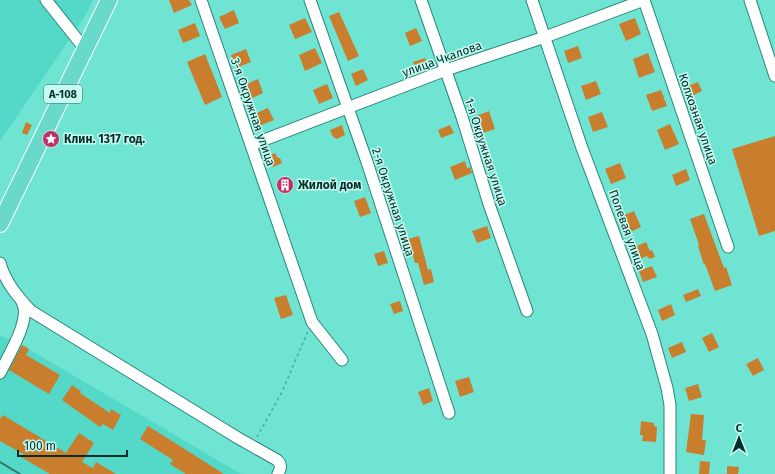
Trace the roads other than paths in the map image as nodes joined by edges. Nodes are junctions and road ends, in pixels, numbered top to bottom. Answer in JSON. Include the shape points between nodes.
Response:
{"nodes":[{"id":1,"x":46,"y":0,"type":"edge"},
{"id":2,"x":109,"y":0,"type":"edge"},
{"id":3,"x":201,"y":0,"type":"edge"},
{"id":4,"x":310,"y":0,"type":"edge"},
{"id":5,"x":421,"y":0,"type":"edge"},
{"id":6,"x":532,"y":0,"type":"edge"},
{"id":7,"x":644,"y":0,"type":"edge"},
{"id":8,"x":750,"y":0,"type":"edge"},
{"id":9,"x":545,"y":37,"type":"junction"},
{"id":10,"x":85,"y":49,"type":"junction"},
{"id":11,"x":446,"y":70,"type":"junction"},
{"id":12,"x":775,"y":76,"type":"edge"},
{"id":13,"x":348,"y":108,"type":"junction"},
{"id":14,"x":250,"y":145,"type":"junction"},
{"id":15,"x":0,"y":224,"type":"edge"},
{"id":16,"x":728,"y":247,"type":"dead end"},
{"id":17,"x":0,"y":263,"type":"edge"},
{"id":18,"x":22,"y":301,"type":"junction"},
{"id":19,"x":527,"y":311,"type":"dead end"},
{"id":20,"x":342,"y":360,"type":"dead end"},
{"id":21,"x":0,"y":373,"type":"edge"},
{"id":22,"x":449,"y":413,"type":"dead end"},
{"id":23,"x":278,"y":474,"type":"edge"},
{"id":24,"x":670,"y":474,"type":"edge"}],
"edges":[{"from":1,"to":10,"type":"street","via":[[51,13]]},
{"from":2,"to":10,"type":"highway","number":"А-108"},
{"from":3,"to":14,"type":"street","name":"3-я Окружная улица"},
{"from":4,"to":13,"type":"street","name":"2-я Окружная улица"},
{"from":5,"to":11,"type":"street","name":"1-я Окружная улица"},
{"from":6,"to":9,"type":"street","name":"Полевая улица"},
{"from":7,"to":9,"type":"street","name":"улица Чкалова"},
{"from":7,"to":16,"type":"street","name":"Колхозная улица"},
{"from":8,"to":12,"type":"street"},
{"from":9,"to":11,"type":"street","name":"улица Чкалова"},
{"from":9,"to":24,"type":"street","name":"Полевая улица","via":[[582,148],[652,334],[670,405]]},
{"from":10,"to":15,"type":"highway","number":"А-108"},
{"from":11,"to":13,"type":"street","name":"улица Чкалова"},
{"from":11,"to":19,"type":"street","name":"1-я Окружная улица"},
{"from":13,"to":14,"type":"street","name":"улица Чкалова"},
{"from":13,"to":22,"type":"street","name":"2-я Окружная улица"},
{"from":14,"to":20,"type":"street","name":"3-я Окружная улица","via":[[312,322]]},
{"from":17,"to":18,"type":"street","via":[[7,280]]},
{"from":18,"to":21,"type":"street","via":[[25,309],[23,324]]},
{"from":18,"to":23,"type":"street","via":[[31,311],[280,463]]}]}
